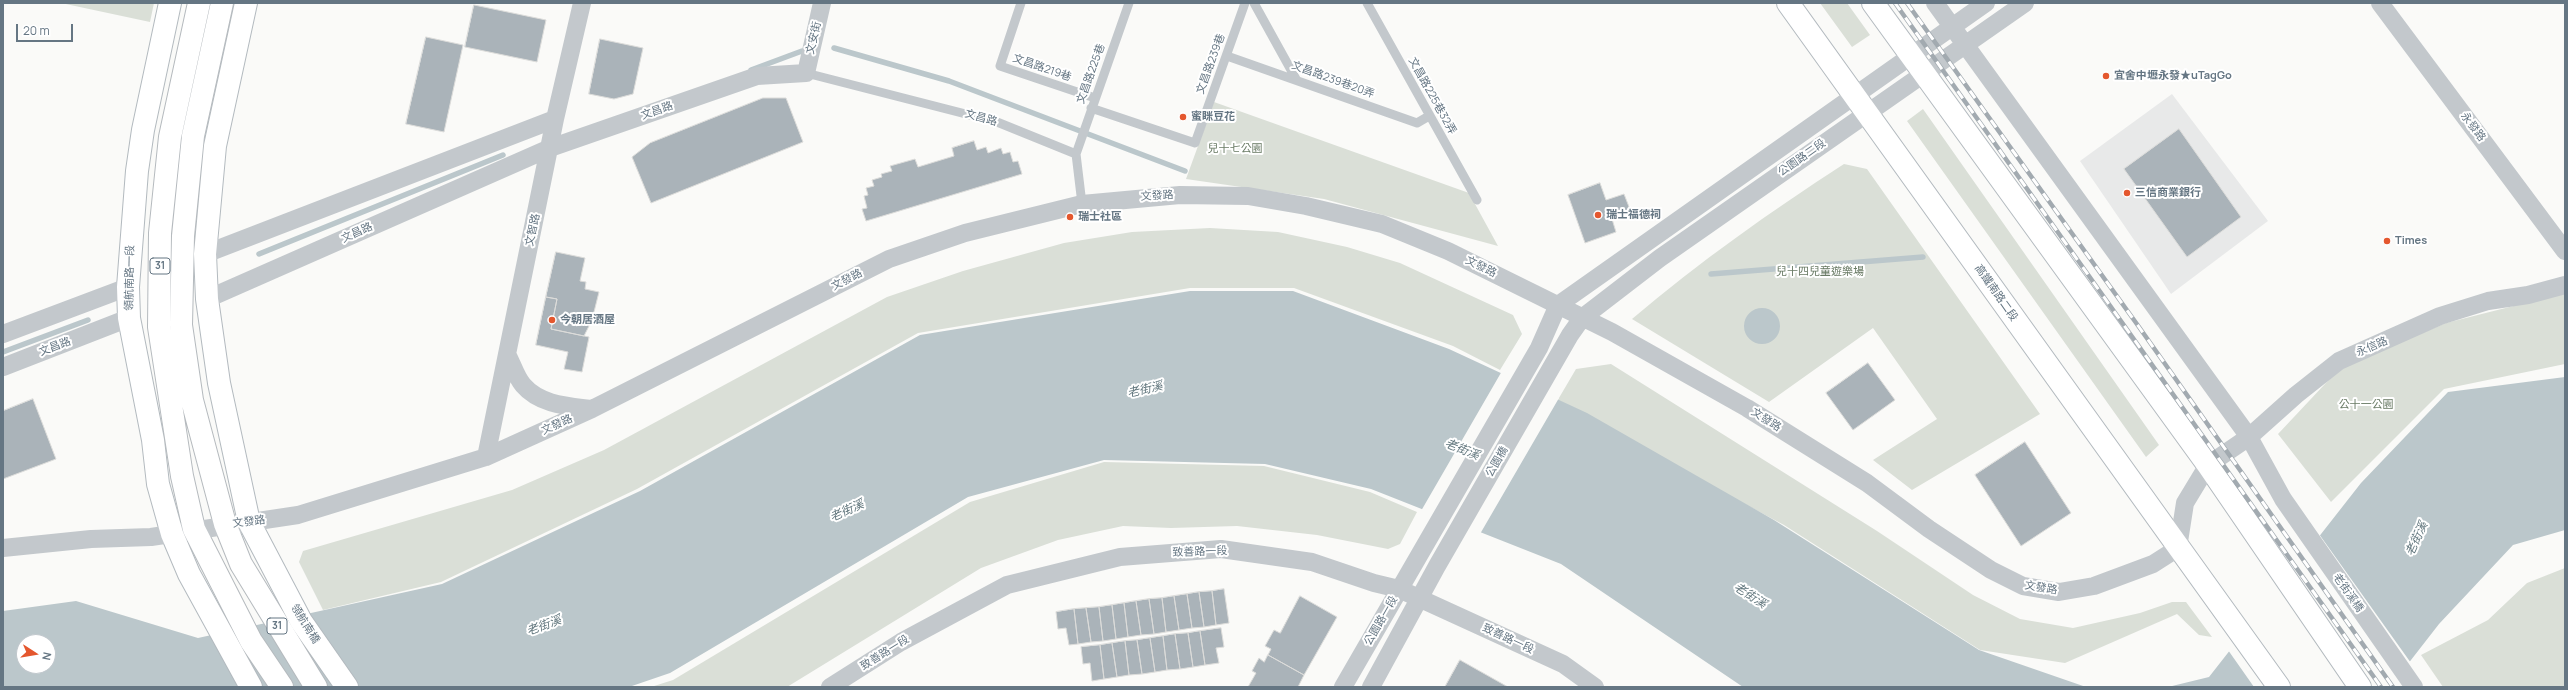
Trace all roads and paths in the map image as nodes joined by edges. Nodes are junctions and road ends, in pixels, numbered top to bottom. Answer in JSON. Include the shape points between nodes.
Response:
{"nodes":[{"id":1,"x":170,"y":3,"type":"edge"},
{"id":2,"x":199,"y":3,"type":"edge"},
{"id":3,"x":222,"y":3,"type":"edge"},
{"id":4,"x":246,"y":3,"type":"edge"},
{"id":5,"x":582,"y":3,"type":"edge"},
{"id":6,"x":822,"y":3,"type":"edge"},
{"id":7,"x":1021,"y":3,"type":"edge"},
{"id":8,"x":1129,"y":3,"type":"edge"},
{"id":9,"x":1245,"y":3,"type":"edge"},
{"id":10,"x":1254,"y":3,"type":"edge"},
{"id":11,"x":1367,"y":3,"type":"edge"},
{"id":12,"x":1788,"y":3,"type":"edge"},
{"id":13,"x":1873,"y":3,"type":"edge"},
{"id":14,"x":1934,"y":3,"type":"edge"},
{"id":15,"x":1986,"y":3,"type":"edge"},
{"id":16,"x":2025,"y":3,"type":"edge"},
{"id":17,"x":2380,"y":3,"type":"edge"},
{"id":18,"x":1953,"y":27,"type":"junction"},
{"id":19,"x":1966,"y":45,"type":"junction"},
{"id":20,"x":1227,"y":56,"type":"junction"},
{"id":21,"x":1911,"y":56,"type":"junction"},
{"id":22,"x":806,"y":73,"type":"junction"},
{"id":23,"x":1925,"y":74,"type":"junction"},
{"id":24,"x":1296,"y":79,"type":"junction"},
{"id":25,"x":1856,"y":95,"type":"junction"},
{"id":26,"x":1095,"y":98,"type":"junction"},
{"id":27,"x":1091,"y":108,"type":"junction"},
{"id":28,"x":1869,"y":113,"type":"junction"},
{"id":29,"x":1429,"y":116,"type":"junction"},
{"id":30,"x":555,"y":120,"type":"junction"},
{"id":31,"x":550,"y":148,"type":"junction"},
{"id":32,"x":1076,"y":154,"type":"junction"},
{"id":33,"x":1477,"y":200,"type":"dead end"},
{"id":34,"x":1082,"y":204,"type":"junction"},
{"id":35,"x":2565,"y":251,"type":"edge"},
{"id":36,"x":205,"y":254,"type":"junction"},
{"id":37,"x":2565,"y":285,"type":"edge"},
{"id":38,"x":128,"y":288,"type":"junction"},
{"id":39,"x":207,"y":299,"type":"junction"},
{"id":40,"x":1558,"y":305,"type":"junction"},
{"id":41,"x":129,"y":318,"type":"junction"},
{"id":42,"x":1582,"y":318,"type":"junction"},
{"id":43,"x":3,"y":334,"type":"edge"},
{"id":44,"x":507,"y":354,"type":"junction"},
{"id":45,"x":3,"y":367,"type":"edge"},
{"id":46,"x":592,"y":409,"type":"junction"},
{"id":47,"x":2249,"y":437,"type":"junction"},
{"id":48,"x":486,"y":457,"type":"junction"},
{"id":49,"x":2208,"y":466,"type":"junction"},
{"id":50,"x":249,"y":522,"type":"junction"},
{"id":51,"x":225,"y":524,"type":"junction"},
{"id":52,"x":194,"y":529,"type":"junction"},
{"id":53,"x":172,"y":534,"type":"junction"},
{"id":54,"x":3,"y":548,"type":"edge"},
{"id":55,"x":2178,"y":548,"type":"junction"},
{"id":56,"x":1419,"y":555,"type":"joint"},
{"id":57,"x":1399,"y":589,"type":"junction"},
{"id":58,"x":1421,"y":598,"type":"junction"},
{"id":59,"x":251,"y":687,"type":"edge"},
{"id":60,"x":282,"y":687,"type":"edge"},
{"id":61,"x":316,"y":687,"type":"edge"},
{"id":62,"x":347,"y":687,"type":"edge"},
{"id":63,"x":830,"y":687,"type":"edge"},
{"id":64,"x":1343,"y":687,"type":"edge"},
{"id":65,"x":1371,"y":687,"type":"edge"},
{"id":66,"x":1595,"y":687,"type":"edge"},
{"id":67,"x":2279,"y":687,"type":"edge"},
{"id":68,"x":2360,"y":687,"type":"edge"},
{"id":69,"x":2414,"y":687,"type":"edge"}],
"edges":[{"from":1,"to":38,"type":"street","name":"領航南路一段","via":[[136,171]]},
{"from":2,"to":52,"type":"street","number":"31","via":[[170,137],[160,233],[159,326],[182,476]]},
{"from":3,"to":51,"type":"street","number":"31","via":[[193,136],[182,236],[181,325],[192,400]]},
{"from":4,"to":36,"type":"street","number":"31","via":[[215,146]]},
{"from":5,"to":30,"type":"street","name":"文智路"},
{"from":6,"to":22,"type":"street","name":"文安街"},
{"from":7,"to":26,"type":"lane","name":"文昌路219巷","via":[[1000,66]]},
{"from":8,"to":26,"type":"lane","name":"文昌路225巷"},
{"from":9,"to":20,"type":"lane","name":"文昌路239巷"},
{"from":10,"to":24,"type":"lane"},
{"from":11,"to":29,"type":"lane","name":"文昌路225巷32弄"},
{"from":12,"to":25,"type":"street","name":"高鐵南路二段"},
{"from":13,"to":21,"type":"street"},
{"from":14,"to":18,"type":"street"},
{"from":15,"to":18,"type":"street","name":"公園路二段"},
{"from":16,"to":19,"type":"street","name":"公園路二段"},
{"from":17,"to":35,"type":"street","name":"永發路"},
{"from":18,"to":19,"type":"street"},
{"from":18,"to":21,"type":"street","name":"公園路二段"},
{"from":19,"to":23,"type":"street","name":"公園路二段"},
{"from":19,"to":47,"type":"street"},
{"from":20,"to":24,"type":"lane","name":"文昌路239巷20弄"},
{"from":20,"to":27,"type":"lane","name":"文昌路239巷","via":[[1195,143]]},
{"from":21,"to":23,"type":"street"},
{"from":21,"to":25,"type":"street","name":"公園路二段"},
{"from":22,"to":31,"type":"street","name":"文昌路","via":[[757,76]]},
{"from":22,"to":32,"type":"lane","name":"文昌路","via":[[997,122]]},
{"from":23,"to":28,"type":"street","name":"公園路二段"},
{"from":23,"to":49,"type":"street"},
{"from":24,"to":29,"type":"lane","name":"文昌路239巷20弄","via":[[1417,123]]},
{"from":25,"to":28,"type":"street","name":"高鐵南路二段"},
{"from":25,"to":40,"type":"street","name":"公園路二段"},
{"from":26,"to":27,"type":"lane","name":"文昌路225巷"},
{"from":27,"to":32,"type":"lane","name":"文昌路225巷"},
{"from":28,"to":42,"type":"street","name":"公園路二段","via":[[1660,258]]},
{"from":28,"to":55,"type":"street","name":"高鐵南路二段"},
{"from":29,"to":33,"type":"lane","name":"文昌路225巷32弄"},
{"from":30,"to":31,"type":"street","name":"文智路"},
{"from":30,"to":36,"type":"street"},
{"from":31,"to":39,"type":"street","name":"文昌路"},
{"from":31,"to":44,"type":"street","name":"文智路"},
{"from":32,"to":34,"type":"lane"},
{"from":34,"to":40,"type":"street","name":"文發路","via":[[1180,195],[1248,196],[1306,206],[1404,231]]},
{"from":34,"to":46,"type":"street","name":"文發路","via":[[965,233],[888,259]]},
{"from":36,"to":39,"type":"street","number":"31"},
{"from":37,"to":47,"type":"street","name":"永信路","via":[[2528,295],[2488,301],[2440,316],[2339,361]]},
{"from":38,"to":41,"type":"street","name":"領航南路一段"},
{"from":38,"to":43,"type":"street"},
{"from":39,"to":50,"type":"street","number":"31","via":[[219,383]]},
{"from":40,"to":42,"type":"street","name":"文發路"},
{"from":40,"to":56,"type":"street","name":"公園橋","via":[[1539,348]]},
{"from":41,"to":45,"type":"street","name":"文昌路"},
{"from":41,"to":53,"type":"street","name":"領航南路一段","via":[[153,440],[158,484]]},
{"from":42,"to":55,"type":"street","name":"文發路","via":[[1612,332],[1747,408],[1867,483],[1929,529],[1991,570],[2024,586],[2059,592],[2094,586],[2153,564]]},
{"from":42,"to":58,"type":"street","name":"公園橋","via":[[1437,566]]},
{"from":44,"to":46,"type":"street","via":[[523,385],[541,397],[552,404]]},
{"from":44,"to":48,"type":"street","name":"文智路"},
{"from":46,"to":48,"type":"street","name":"文發路"},
{"from":47,"to":49,"type":"street","name":"永信路"},
{"from":47,"to":69,"type":"street","name":"老街溪橋","via":[[2283,499]]},
{"from":48,"to":50,"type":"street","name":"文發路","via":[[298,515]]},
{"from":49,"to":55,"type":"street","via":[[2185,503]]},
{"from":49,"to":68,"type":"street"},
{"from":50,"to":51,"type":"street","name":"文發路"},
{"from":50,"to":62,"type":"street","name":"領航南橋","number":"31","via":[[301,622]]},
{"from":51,"to":52,"type":"street","name":"文發路"},
{"from":51,"to":61,"type":"street","number":"31","via":[[241,564]]},
{"from":52,"to":53,"type":"street","name":"文發路"},
{"from":52,"to":60,"type":"street","number":"31","via":[[251,641]]},
{"from":53,"to":54,"type":"street","name":"文發路"},
{"from":53,"to":59,"type":"street","name":"領航南路一段","via":[[189,574]]},
{"from":55,"to":67,"type":"street","name":"高鐵南路二段"},
{"from":56,"to":57,"type":"street","name":"公園路一段"},
{"from":57,"to":58,"type":"street","name":"致善路一段"},
{"from":57,"to":63,"type":"street","name":"致善路一段","via":[[1312,562],[1221,549],[1120,557],[1007,585],[901,642]]},
{"from":57,"to":64,"type":"street","name":"公園路一段"},
{"from":58,"to":65,"type":"street"},
{"from":58,"to":66,"type":"street","name":"致善路一段","via":[[1563,664]]}]}
